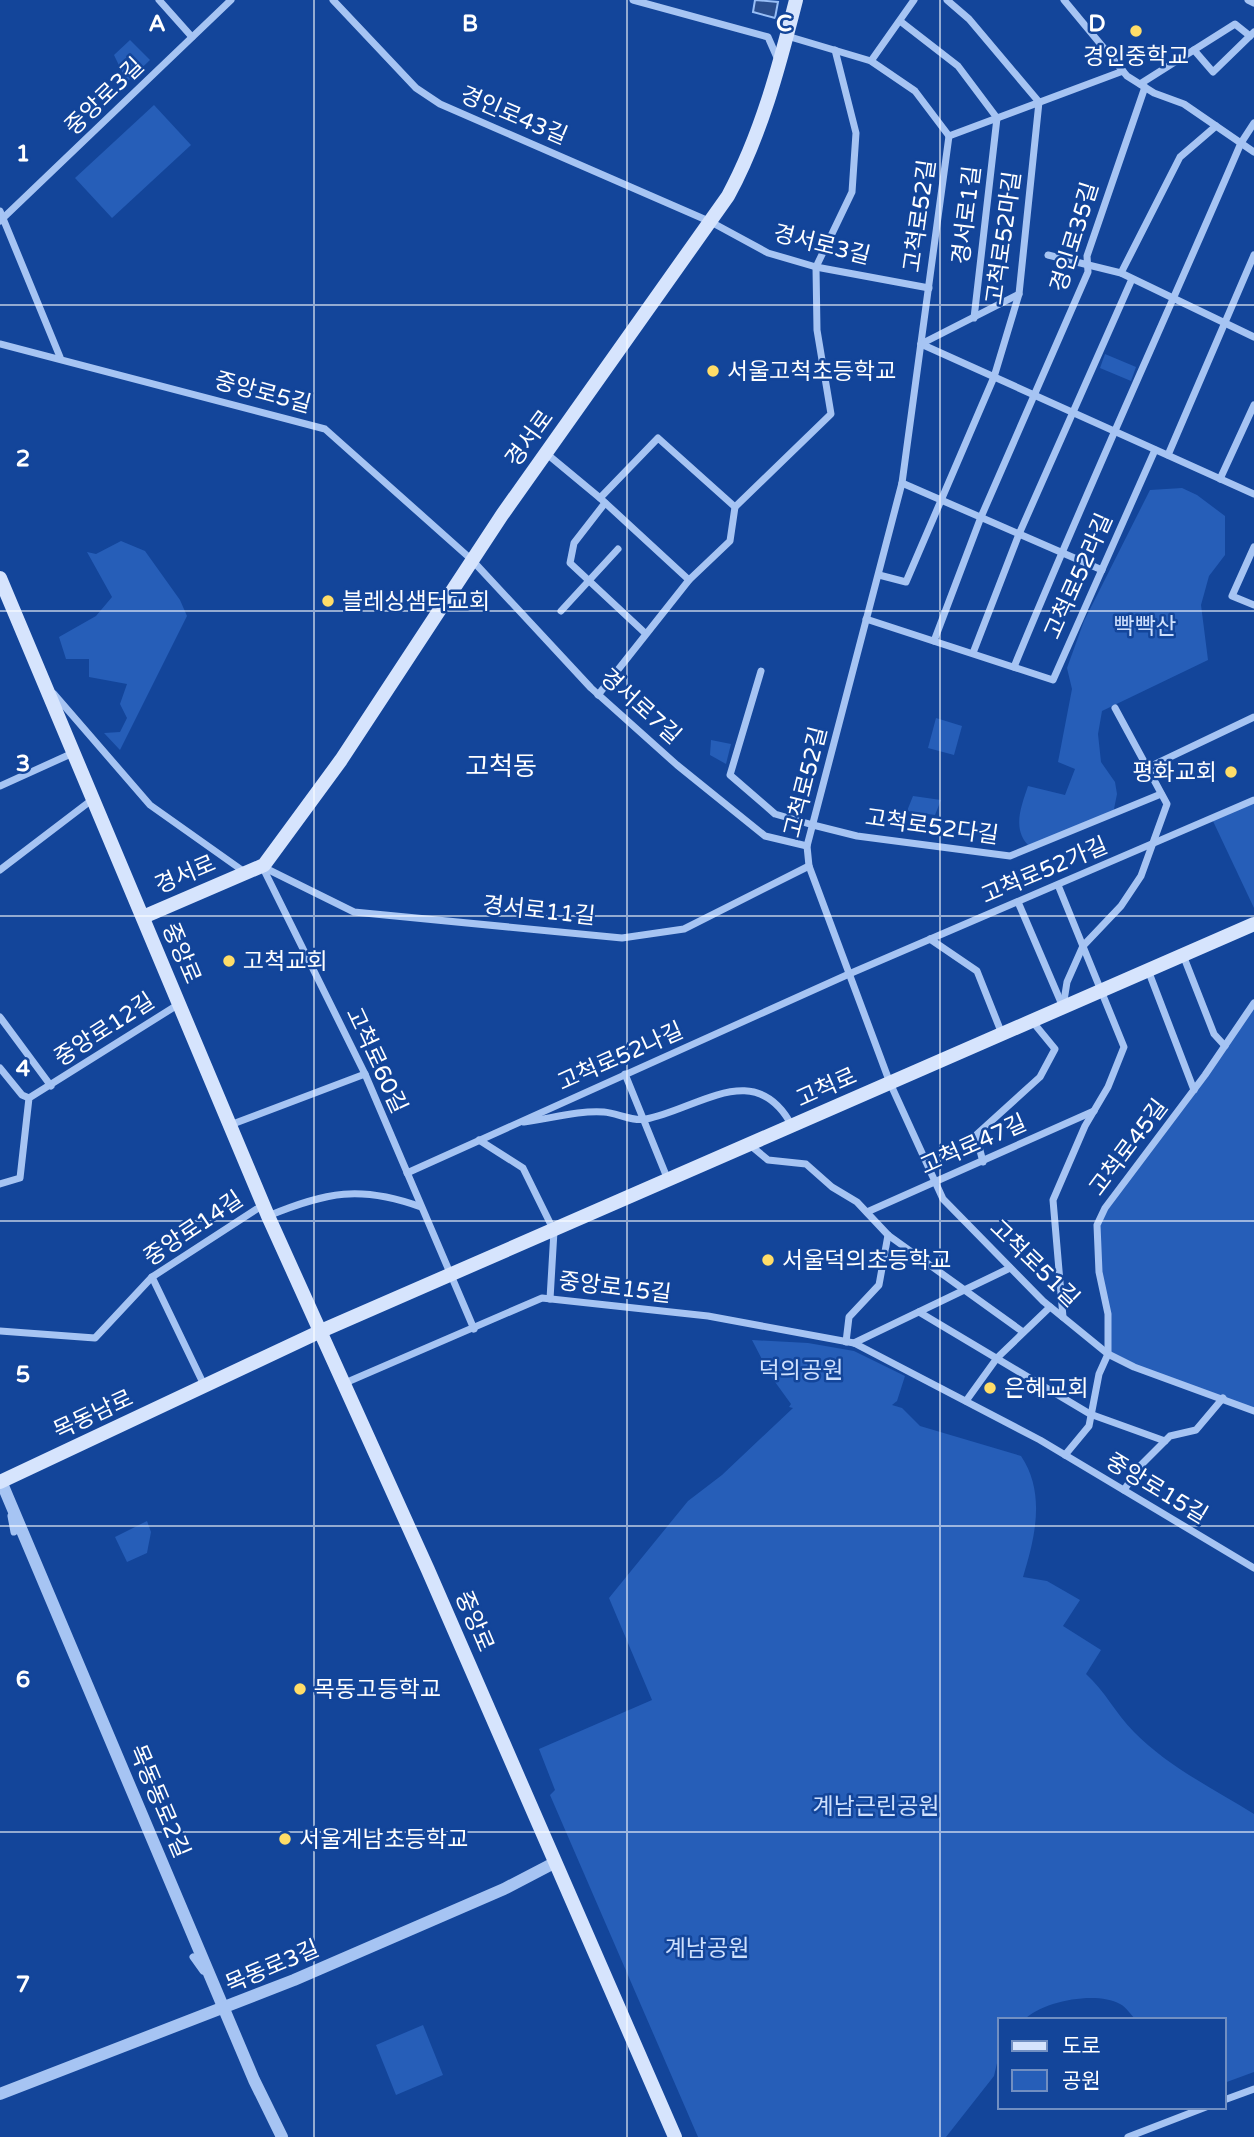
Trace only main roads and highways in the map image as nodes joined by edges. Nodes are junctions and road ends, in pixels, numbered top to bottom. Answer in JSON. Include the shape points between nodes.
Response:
{"nodes":[{"id":1,"x":796,"y":0,"type":"edge"},
{"id":2,"x":0,"y":578,"type":"edge"},
{"id":3,"x":143,"y":917,"type":"junction"},
{"id":4,"x":1254,"y":924,"type":"edge"},
{"id":5,"x":321,"y":1331,"type":"junction"},
{"id":6,"x":1,"y":1482,"type":"edge"},
{"id":7,"x":675,"y":2137,"type":"edge"}],
"edges":[{"from":1,"to":3,"type":"main road","name":"경서로","via":[[748,159],[711,222],[472,560],[341,760],[263,865]]},
{"from":2,"to":3,"type":"main road","name":"중앙로"},
{"from":3,"to":5,"type":"main road","name":"중앙로"},
{"from":4,"to":5,"type":"main road","name":"고척로"},
{"from":5,"to":6,"type":"main road","name":"목동남로"},
{"from":5,"to":7,"type":"main road","name":"중앙로"}]}
